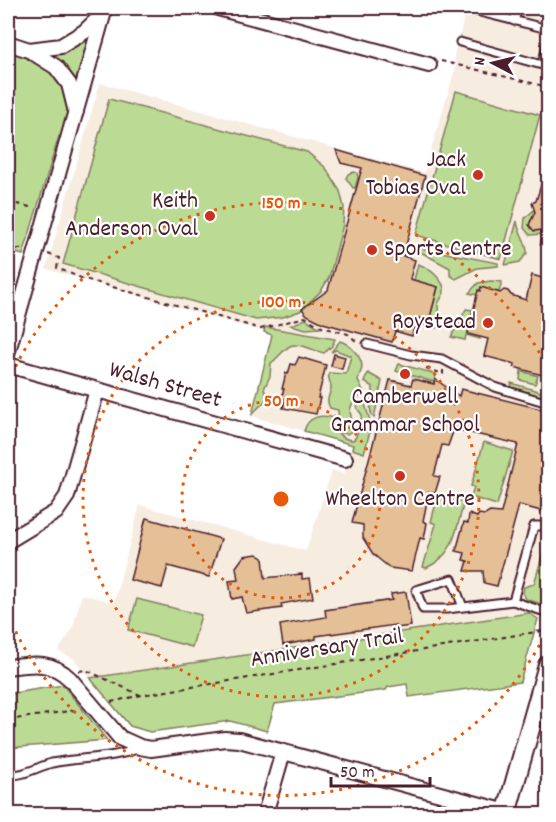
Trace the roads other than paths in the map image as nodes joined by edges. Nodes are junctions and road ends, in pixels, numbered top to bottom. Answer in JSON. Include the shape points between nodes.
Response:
{"nodes":[{"id":1,"x":218,"y":8,"type":"edge"},
{"id":2,"x":518,"y":8,"type":"edge"},
{"id":3,"x":104,"y":10,"type":"edge"},
{"id":4,"x":477,"y":10,"type":"edge"},
{"id":5,"x":514,"y":21,"type":"junction"},
{"id":6,"x":549,"y":30,"type":"edge"},
{"id":7,"x":460,"y":42,"type":"dead end"},
{"id":8,"x":549,"y":42,"type":"edge"},
{"id":9,"x":8,"y":43,"type":"edge"},
{"id":10,"x":29,"y":50,"type":"junction"},
{"id":11,"x":429,"y":65,"type":"road end"},
{"id":12,"x":76,"y":114,"type":"junction"},
{"id":13,"x":367,"y":344,"type":"dead end"},
{"id":14,"x":8,"y":351,"type":"edge"},
{"id":15,"x":8,"y":365,"type":"edge"},
{"id":16,"x":98,"y":390,"type":"junction"},
{"id":17,"x":549,"y":403,"type":"edge"},
{"id":18,"x":345,"y":459,"type":"dead end"},
{"id":19,"x":548,"y":523,"type":"edge"},
{"id":20,"x":8,"y":541,"type":"edge"},
{"id":21,"x":513,"y":601,"type":"junction"},
{"id":22,"x":461,"y":607,"type":"junction"},
{"id":23,"x":549,"y":613,"type":"edge"},
{"id":24,"x":8,"y":668,"type":"edge"},
{"id":25,"x":546,"y":678,"type":"edge"},
{"id":26,"x":143,"y":747,"type":"junction"},
{"id":27,"x":283,"y":752,"type":"junction"},
{"id":28,"x":8,"y":775,"type":"edge"},
{"id":29,"x":507,"y":813,"type":"edge"},
{"id":30,"x":265,"y":814,"type":"edge"}],
"edges":[{"from":1,"to":11,"type":"street"},
{"from":2,"to":5,"type":"lane"},
{"from":3,"to":10,"type":"street","via":[[84,32],[61,46]]},
{"from":3,"to":12,"type":"street"},
{"from":4,"to":5,"type":"lane"},
{"from":5,"to":6,"type":"lane"},
{"from":7,"to":8,"type":"lane","via":[[542,65]]},
{"from":9,"to":10,"type":"street"},
{"from":10,"to":12,"type":"street","via":[[56,67],[69,84]]},
{"from":12,"to":14,"type":"street","via":[[34,249]]},
{"from":13,"to":17,"type":"lane","via":[[442,359],[495,387]]},
{"from":15,"to":16,"type":"street","name":"Walsh Street"},
{"from":16,"to":18,"type":"street","name":"Walsh Street"},
{"from":16,"to":20,"type":"street","via":[[67,496],[56,512]]},
{"from":19,"to":21,"type":"lane","via":[[534,526]]},
{"from":21,"to":22,"type":"lane"},
{"from":21,"to":23,"type":"lane"},
{"from":22,"to":22,"type":"lane","via":[[423,609],[417,590],[452,579]]},
{"from":24,"to":26,"type":"street","bridge":true,"via":[[42,664],[55,667],[120,738]]},
{"from":25,"to":29,"type":"main road"},
{"from":26,"to":27,"type":"street","via":[[225,739]]},
{"from":26,"to":28,"type":"lane"},
{"from":27,"to":29,"type":"street"},
{"from":27,"to":30,"type":"street"}]}
